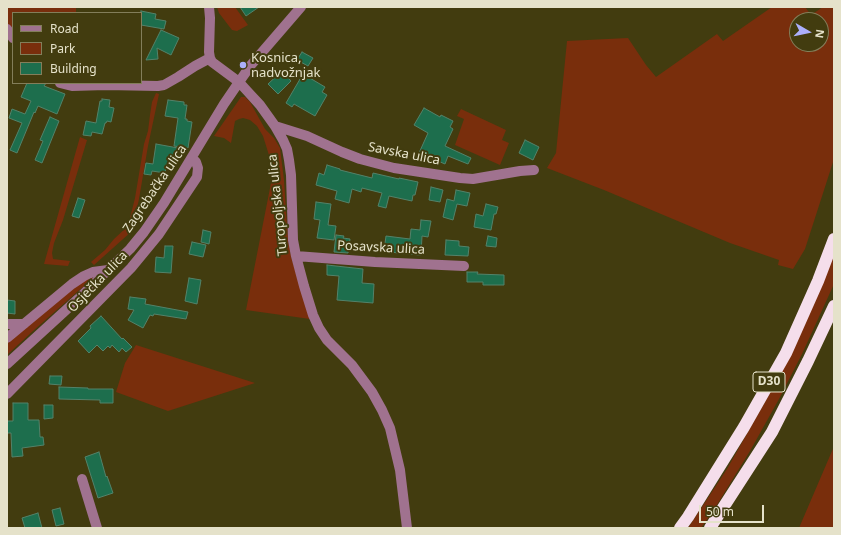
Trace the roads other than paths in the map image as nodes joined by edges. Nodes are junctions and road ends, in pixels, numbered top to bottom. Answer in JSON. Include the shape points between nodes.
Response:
{"nodes":[{"id":1,"x":208,"y":7,"type":"edge"},
{"id":2,"x":301,"y":7,"type":"edge"},
{"id":3,"x":210,"y":58,"type":"junction"},
{"id":4,"x":239,"y":82,"type":"junction"},
{"id":5,"x":64,"y":84,"type":"edge"},
{"id":6,"x":275,"y":126,"type":"junction"},
{"id":7,"x":192,"y":158,"type":"junction"},
{"id":8,"x":534,"y":170,"type":"dead end"},
{"id":9,"x":834,"y":239,"type":"edge"},
{"id":10,"x":296,"y":256,"type":"junction"},
{"id":11,"x":464,"y":266,"type":"dead end"},
{"id":12,"x":108,"y":270,"type":"junction"},
{"id":13,"x":834,"y":306,"type":"edge"},
{"id":14,"x":7,"y":324,"type":"edge"},
{"id":15,"x":24,"y":324,"type":"junction"},
{"id":16,"x":7,"y":338,"type":"edge"},
{"id":17,"x":7,"y":364,"type":"edge"},
{"id":18,"x":7,"y":394,"type":"edge"},
{"id":19,"x":82,"y":479,"type":"dead end"},
{"id":20,"x":97,"y":528,"type":"edge"},
{"id":21,"x":407,"y":528,"type":"edge"},
{"id":22,"x":680,"y":528,"type":"edge"},
{"id":23,"x":710,"y":528,"type":"edge"}],
"edges":[{"from":1,"to":3,"type":"street"},
{"from":2,"to":4,"type":"street","name":"Zagrebačka ulica"},
{"from":3,"to":4,"type":"street","name":"Turopoljska ulica"},
{"from":3,"to":5,"type":"street","via":[[164,85]]},
{"from":4,"to":6,"type":"street","name":"Turopoljska ulica"},
{"from":4,"to":7,"type":"street","name":"Zagrebačka ulica"},
{"from":6,"to":8,"type":"street","name":"Savska ulica","via":[[307,136],[360,159],[394,168],[473,179]]},
{"from":6,"to":10,"type":"street","name":"Turopoljska ulica","via":[[287,149],[289,160]]},
{"from":7,"to":12,"type":"street","name":"Zagrebačka ulica","via":[[144,232]]},
{"from":7,"to":18,"type":"street","name":"Osječka ulica","via":[[198,168],[197,177],[159,234],[131,268]]},
{"from":9,"to":22,"type":"highway","number":"D30","via":[[786,353],[744,427]]},
{"from":10,"to":11,"type":"street","name":"Posavska ulica"},
{"from":10,"to":21,"type":"street","name":"Turopoljska ulica","via":[[319,328],[372,392],[390,428],[400,470]]},
{"from":12,"to":15,"type":"street","via":[[84,276]]},
{"from":12,"to":17,"type":"street","name":"Zagrebačka ulica"},
{"from":13,"to":23,"type":"highway","number":"D30","via":[[772,432]]},
{"from":14,"to":15,"type":"street"},
{"from":15,"to":16,"type":"street"},
{"from":19,"to":20,"type":"street"}]}
